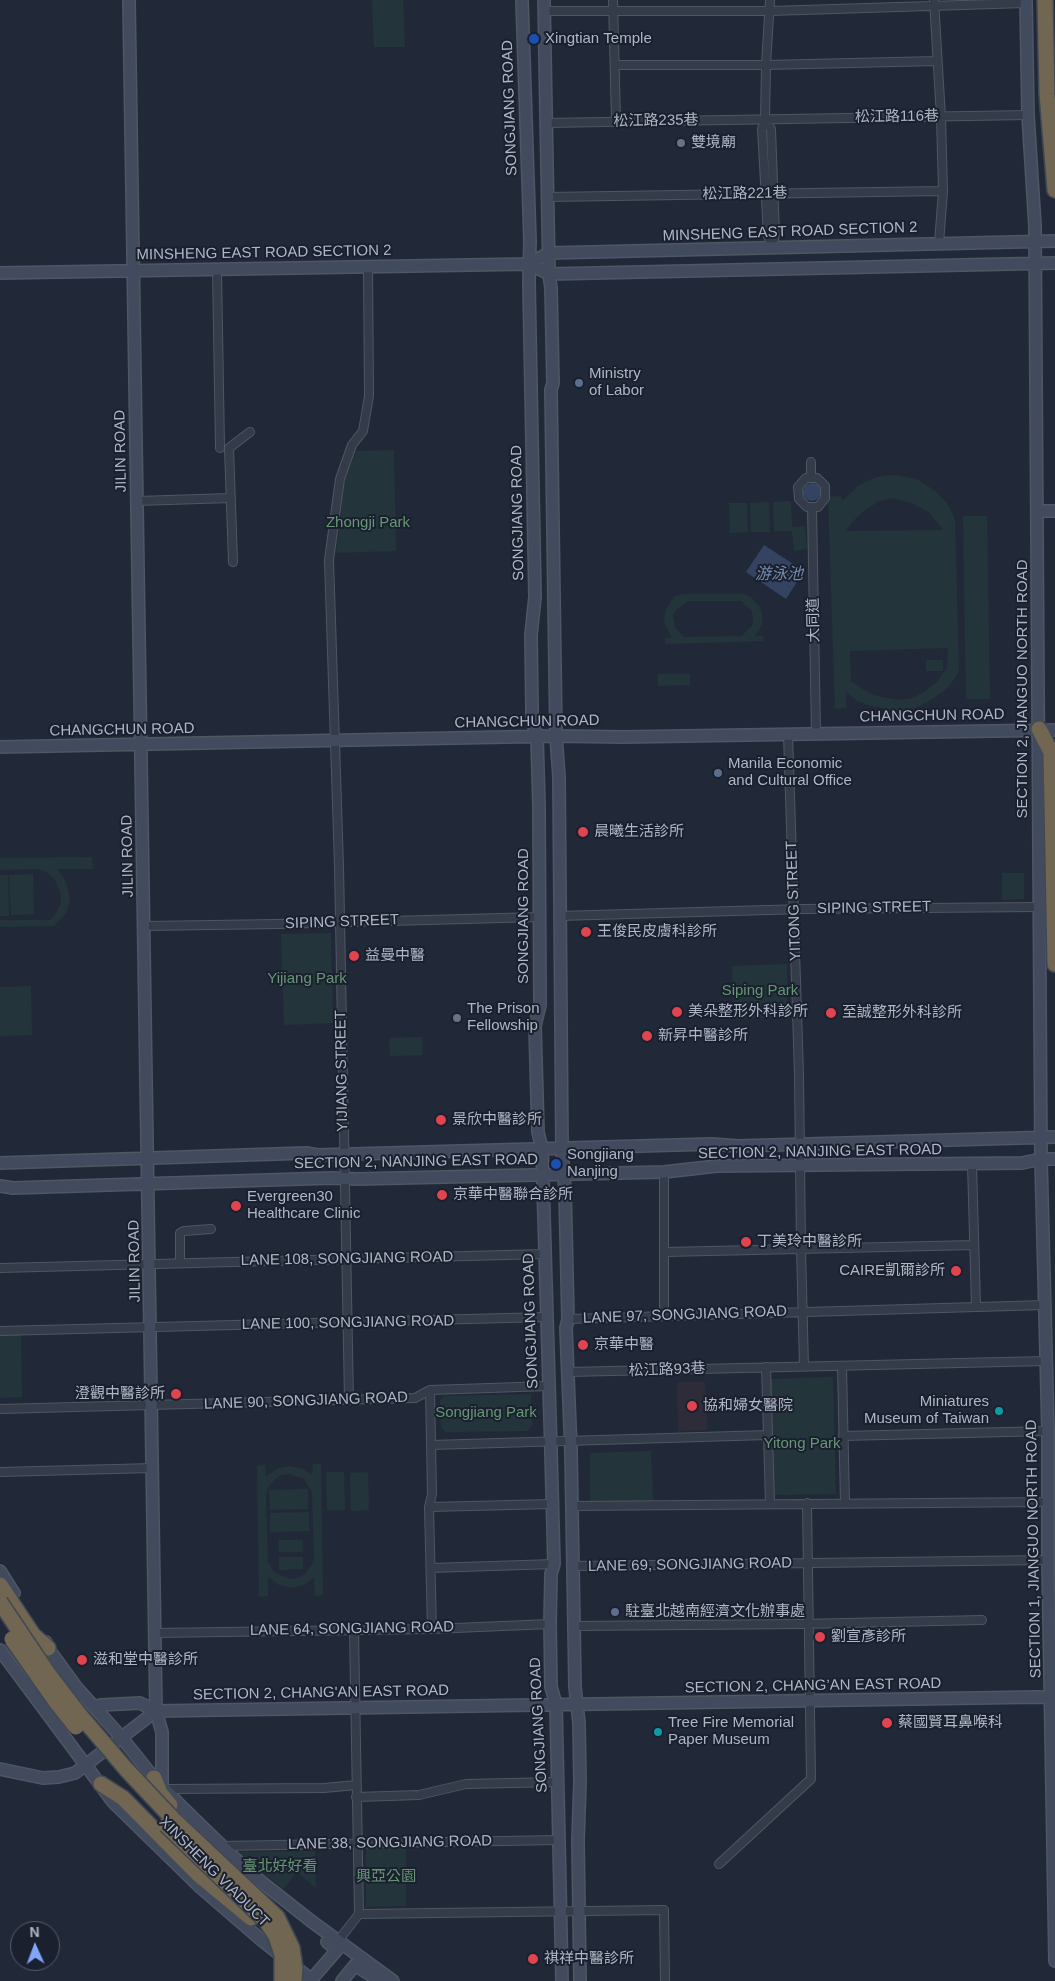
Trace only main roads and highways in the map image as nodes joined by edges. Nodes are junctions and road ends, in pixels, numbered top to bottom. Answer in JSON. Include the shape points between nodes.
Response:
{"nodes":[{"id":1,"x":1045,"y":0,"type":"edge"},
{"id":2,"x":1055,"y":190,"type":"edge"},
{"id":3,"x":1039,"y":729,"type":"road end"},
{"id":4,"x":1055,"y":964,"type":"edge"},
{"id":5,"x":0,"y":1584,"type":"edge"},
{"id":6,"x":0,"y":1602,"type":"edge"},
{"id":7,"x":0,"y":1621,"type":"edge"},
{"id":8,"x":48,"y":1648,"type":"road end"},
{"id":9,"x":101,"y":1784,"type":"road end"},
{"id":10,"x":160,"y":1784,"type":"road end"},
{"id":11,"x":281,"y":1981,"type":"edge"},
{"id":12,"x":294,"y":1981,"type":"edge"},
{"id":13,"x":309,"y":1981,"type":"edge"}],
"edges":[{"from":1,"to":2,"type":"highway","via":[[1047,94]]},
{"from":3,"to":4,"type":"highway","via":[[1051,752]]},
{"from":5,"to":8,"type":"highway","via":[[33,1636]]},
{"from":6,"to":12,"type":"highway","bridge":true,"via":[[47,1672],[126,1769],[277,1917],[292,1948]]},
{"from":7,"to":11,"type":"highway","bridge":true,"via":[[56,1702],[119,1777],[266,1921],[276,1936],[282,1955]]},
{"from":9,"to":11,"type":"highway","bridge":true,"via":[[123,1798],[199,1875],[259,1926],[273,1946]]},
{"from":10,"to":13,"type":"highway","via":[[160,1793],[170,1805],[287,1916],[302,1950]]}]}
